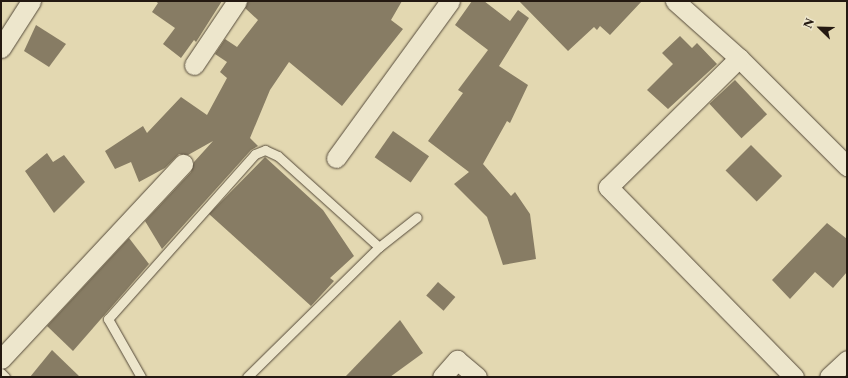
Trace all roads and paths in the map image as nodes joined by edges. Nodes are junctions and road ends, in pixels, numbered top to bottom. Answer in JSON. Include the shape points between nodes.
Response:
{"nodes":[{"id":1,"x":30,"y":1,"type":"edge"},
{"id":2,"x":237,"y":1,"type":"edge"},
{"id":3,"x":450,"y":1,"type":"edge"},
{"id":4,"x":675,"y":1,"type":"edge"},
{"id":5,"x":1,"y":48,"type":"edge"},
{"id":6,"x":739,"y":58,"type":"junction"},
{"id":7,"x":194,"y":65,"type":"dead end"},
{"id":8,"x":336,"y":158,"type":"dead end"},
{"id":9,"x":182,"y":164,"type":"dead end"},
{"id":10,"x":847,"y":166,"type":"edge"},
{"id":11,"x":417,"y":217,"type":"dead end"},
{"id":12,"x":379,"y":247,"type":"junction"},
{"id":13,"x":1,"y":359,"type":"edge"},
{"id":14,"x":847,"y":360,"type":"edge"},
{"id":15,"x":1,"y":373,"type":"edge"},
{"id":16,"x":5,"y":377,"type":"edge"},
{"id":17,"x":141,"y":377,"type":"edge"},
{"id":18,"x":247,"y":377,"type":"edge"},
{"id":19,"x":442,"y":377,"type":"edge"},
{"id":20,"x":477,"y":377,"type":"edge"},
{"id":21,"x":794,"y":377,"type":"edge"},
{"id":22,"x":829,"y":377,"type":"edge"}],
"edges":[{"from":1,"to":5,"type":"street"},
{"from":2,"to":7,"type":"street"},
{"from":3,"to":8,"type":"street"},
{"from":4,"to":6,"type":"street"},
{"from":6,"to":10,"type":"street"},
{"from":6,"to":21,"type":"street","via":[[608,187]]},
{"from":9,"to":13,"type":"street"},
{"from":11,"to":12,"type":"lane"},
{"from":12,"to":17,"type":"lane","via":[[278,156],[265,150],[255,154],[108,318]]},
{"from":12,"to":18,"type":"lane"},
{"from":14,"to":22,"type":"street"},
{"from":15,"to":16,"type":"lane"},
{"from":19,"to":20,"type":"street","via":[[457,360]]}]}
